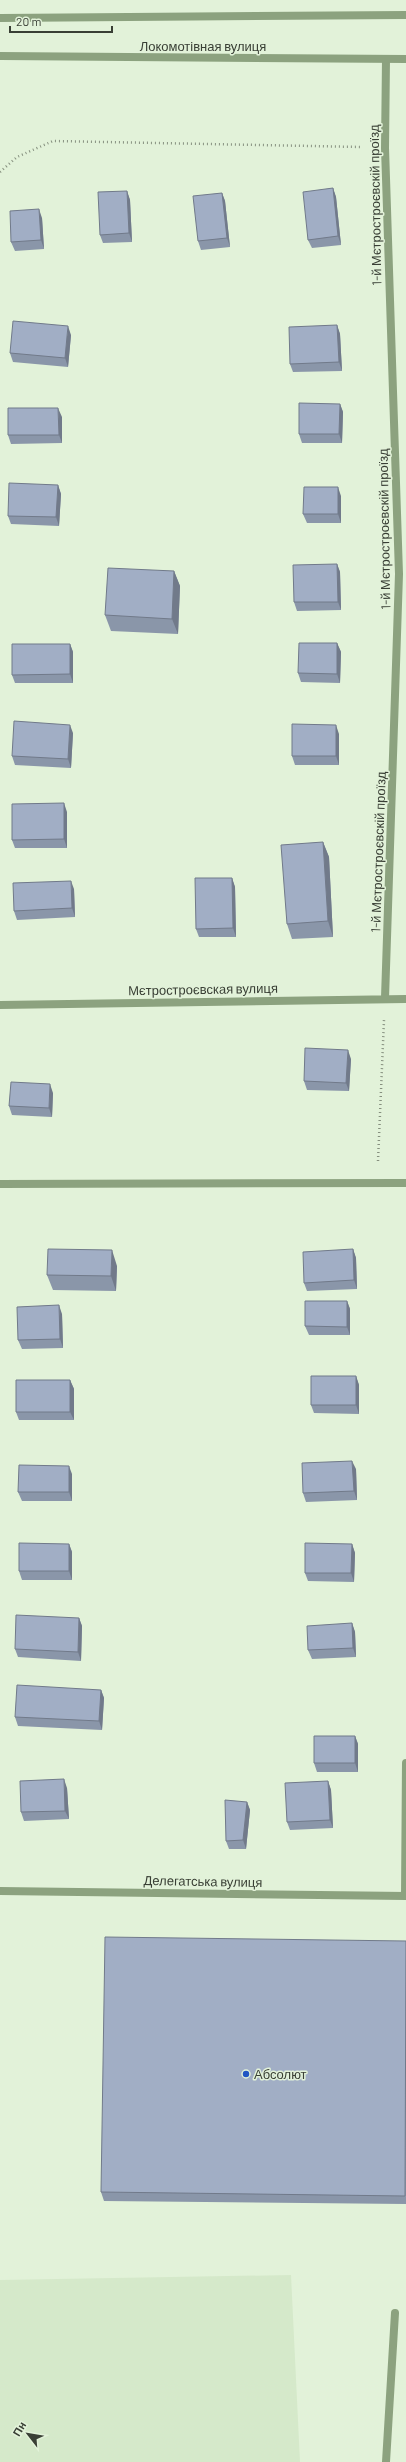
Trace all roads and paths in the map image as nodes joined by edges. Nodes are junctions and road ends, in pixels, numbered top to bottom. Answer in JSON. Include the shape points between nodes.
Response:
{"nodes":[{"id":1,"x":406,"y":15,"type":"edge"},
{"id":2,"x":0,"y":18,"type":"edge"},
{"id":3,"x":0,"y":56,"type":"edge"},
{"id":4,"x":386,"y":59,"type":"junction"},
{"id":5,"x":406,"y":59,"type":"edge"},
{"id":6,"x":385,"y":148,"type":"junction"},
{"id":7,"x":0,"y":172,"type":"edge"},
{"id":8,"x":402,"y":573,"type":"edge"},
{"id":9,"x":385,"y":998,"type":"junction"},
{"id":10,"x":406,"y":998,"type":"edge"},
{"id":11,"x":0,"y":1005,"type":"edge"},
{"id":12,"x":377,"y":1182,"type":"junction"},
{"id":13,"x":406,"y":1183,"type":"edge"},
{"id":14,"x":0,"y":1184,"type":"edge"},
{"id":15,"x":406,"y":1763,"type":"edge"},
{"id":16,"x":0,"y":1891,"type":"edge"},
{"id":17,"x":406,"y":1896,"type":"edge"},
{"id":18,"x":395,"y":2313,"type":"dead end"},
{"id":19,"x":386,"y":2462,"type":"edge"}],
"edges":[{"from":1,"to":2,"type":"street"},
{"from":3,"to":4,"type":"street","name":"Локомотівная вулиця"},
{"from":4,"to":5,"type":"street","name":"Локомотівная вулиця"},
{"from":4,"to":6,"type":"street","name":"1-й Мєтростроєвскій проїзд"},
{"from":6,"to":7,"type":"path","via":[[53,141],[17,157]]},
{"from":6,"to":8,"type":"street","name":"1-й Мєтростроєвскій проїзд"},
{"from":8,"to":9,"type":"street","name":"1-й Мєтростроєвскій проїзд"},
{"from":9,"to":10,"type":"street","name":"Мєтростроєвская вулиця"},
{"from":9,"to":11,"type":"street","name":"Мєтростроєвская вулиця"},
{"from":9,"to":12,"type":"path"},
{"from":12,"to":13,"type":"street"},
{"from":12,"to":14,"type":"street"},
{"from":15,"to":17,"type":"street"},
{"from":16,"to":17,"type":"street","name":"Делегатська вулиця"},
{"from":18,"to":19,"type":"street"}]}
